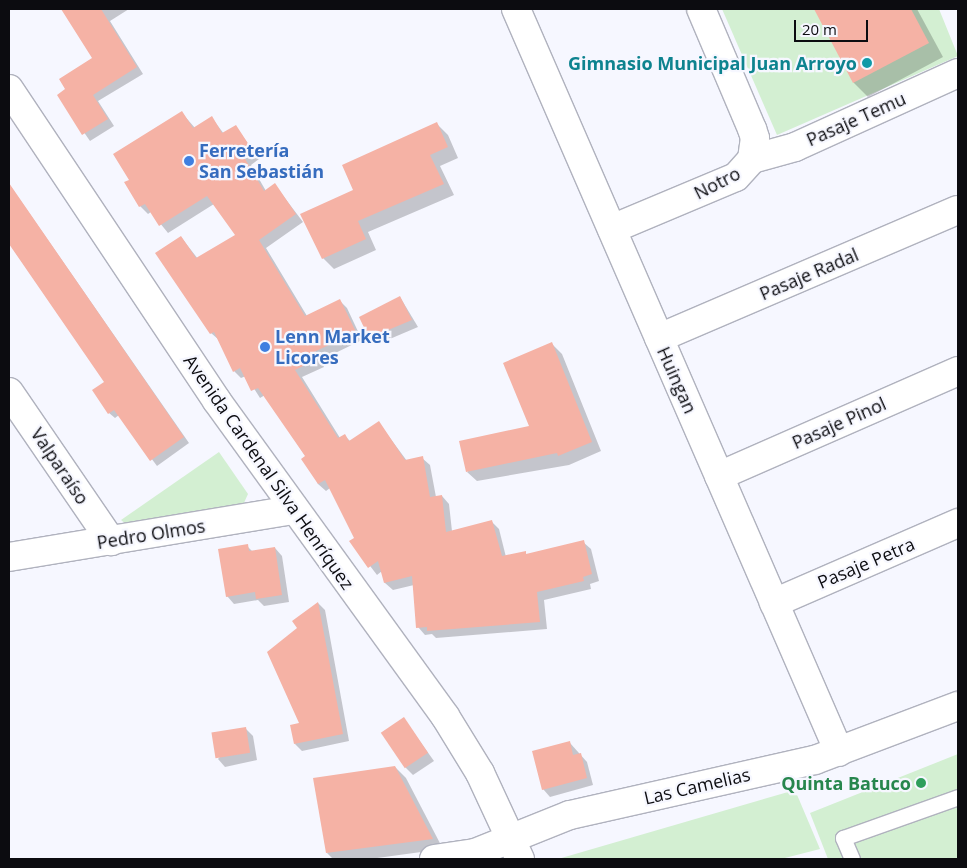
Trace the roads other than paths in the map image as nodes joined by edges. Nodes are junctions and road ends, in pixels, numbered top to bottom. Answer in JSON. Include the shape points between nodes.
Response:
{"nodes":[{"id":1,"x":516,"y":9,"type":"edge"},
{"id":2,"x":701,"y":9,"type":"edge"},
{"id":3,"x":958,"y":73,"type":"edge"},
{"id":4,"x":9,"y":89,"type":"edge"},
{"id":5,"x":752,"y":159,"type":"junction"},
{"id":6,"x":958,"y":210,"type":"edge"},
{"id":7,"x":612,"y":229,"type":"junction"},
{"id":8,"x":659,"y":338,"type":"junction"},
{"id":9,"x":958,"y":371,"type":"edge"},
{"id":10,"x":9,"y":392,"type":"edge"},
{"id":11,"x":719,"y":476,"type":"junction"},
{"id":12,"x":293,"y":510,"type":"junction"},
{"id":13,"x":958,"y":523,"type":"edge"},
{"id":14,"x":111,"y":541,"type":"junction"},
{"id":15,"x":9,"y":557,"type":"edge"},
{"id":16,"x":774,"y":603,"type":"junction"},
{"id":17,"x":958,"y":706,"type":"edge"},
{"id":18,"x":839,"y":752,"type":"junction"},
{"id":19,"x":958,"y":797,"type":"edge"},
{"id":20,"x":515,"y":848,"type":"edge"},
{"id":21,"x":434,"y":859,"type":"edge"},
{"id":22,"x":852,"y":859,"type":"edge"}],
"edges":[{"from":1,"to":7,"type":"street","name":"Huingan"},
{"from":2,"to":5,"type":"street","name":"Notro","via":[[752,129],[755,138]]},
{"from":3,"to":5,"type":"street","name":"Pasaje Temu","via":[[795,147]]},
{"from":4,"to":12,"type":"street","name":"Avenida Cardenal Silva Henríquez","via":[[178,344]]},
{"from":5,"to":7,"type":"street","name":"Notro","via":[[736,177]]},
{"from":6,"to":8,"type":"street","name":"Pasaje Radal"},
{"from":7,"to":8,"type":"street","name":"Huingan"},
{"from":8,"to":11,"type":"street","name":"Huingan"},
{"from":9,"to":11,"type":"street","name":"Pasaje Pinol"},
{"from":10,"to":14,"type":"street","name":"Valparaíso"},
{"from":11,"to":16,"type":"street","name":"Huingan"},
{"from":12,"to":14,"type":"street","name":"Pedro Olmos"},
{"from":12,"to":20,"type":"street","name":"Avenida Cardenal Silva Henríquez","via":[[445,716],[480,773]]},
{"from":13,"to":16,"type":"street","name":"Pasaje Petra"},
{"from":14,"to":15,"type":"street","name":"Pedro Olmos"},
{"from":16,"to":18,"type":"street","name":"Huingan"},
{"from":17,"to":18,"type":"street","name":"Las Camelias"},
{"from":18,"to":20,"type":"street","name":"Las Camelias","via":[[570,815]]},
{"from":19,"to":22,"type":"lane","via":[[843,838]]},
{"from":20,"to":21,"type":"street","name":"Las Camelias"}]}
